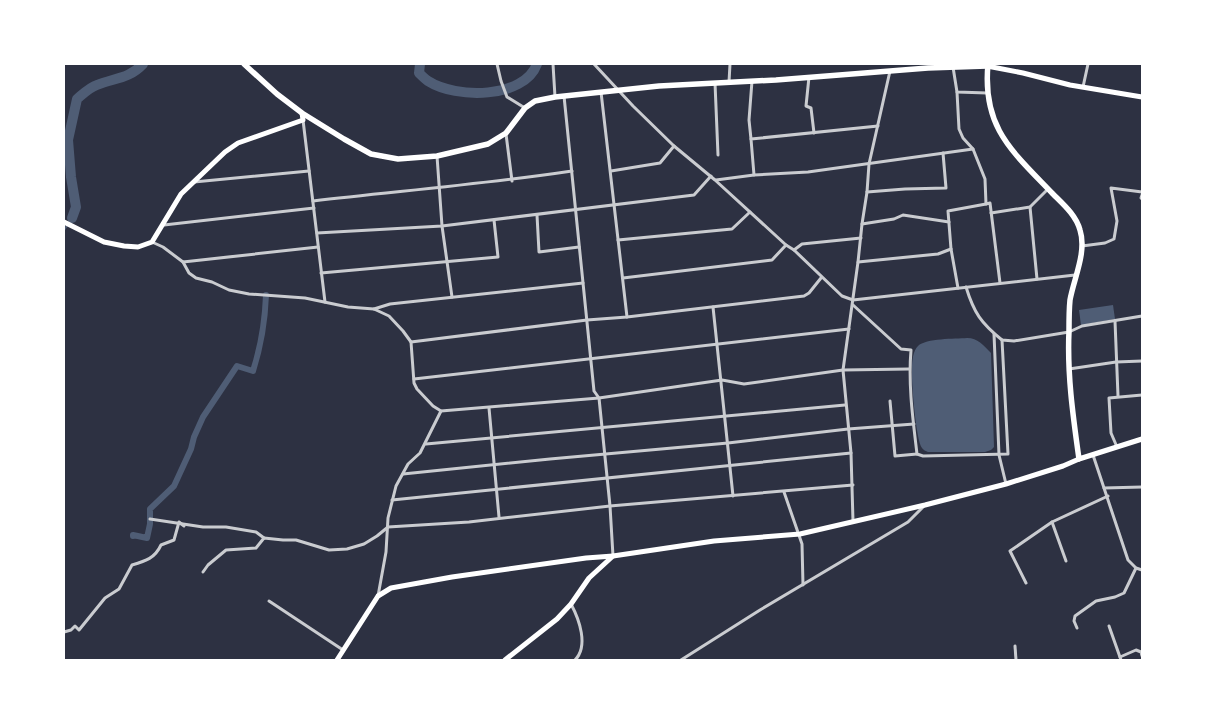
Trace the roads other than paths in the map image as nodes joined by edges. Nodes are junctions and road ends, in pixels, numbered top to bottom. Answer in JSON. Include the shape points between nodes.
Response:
{"nodes":[{"id":1,"x":244,"y":64,"type":"edge"},
{"id":2,"x":497,"y":64,"type":"edge"},
{"id":3,"x":553,"y":64,"type":"edge"},
{"id":4,"x":594,"y":64,"type":"edge"},
{"id":5,"x":730,"y":64,"type":"edge"},
{"id":6,"x":1088,"y":64,"type":"edge"},
{"id":7,"x":988,"y":65,"type":"edge"},
{"id":8,"x":929,"y":66,"type":"edge"},
{"id":9,"x":953,"y":67,"type":"junction"},
{"id":10,"x":890,"y":71,"type":"junction"},
{"id":11,"x":809,"y":77,"type":"junction"},
{"id":12,"x":752,"y":81,"type":"junction"},
{"id":13,"x":715,"y":82,"type":"junction"},
{"id":14,"x":729,"y":82,"type":"junction"},
{"id":15,"x":1083,"y":88,"type":"junction"},
{"id":16,"x":618,"y":89,"type":"junction"},
{"id":17,"x":601,"y":92,"type":"junction"},
{"id":18,"x":957,"y":92,"type":"junction"},
{"id":19,"x":987,"y":93,"type":"junction"},
{"id":20,"x":564,"y":95,"type":"junction"},
{"id":21,"x":555,"y":97,"type":"junction"},
{"id":22,"x":1142,"y":97,"type":"edge"},
{"id":23,"x":525,"y":108,"type":"junction"},
{"id":24,"x":302,"y":113,"type":"junction"},
{"id":25,"x":303,"y":120,"type":"junction"},
{"id":26,"x":878,"y":126,"type":"junction"},
{"id":27,"x":506,"y":133,"type":"junction"},
{"id":28,"x":814,"y":133,"type":"junction"},
{"id":29,"x":751,"y":139,"type":"junction"},
{"id":30,"x":674,"y":146,"type":"junction"},
{"id":31,"x":973,"y":149,"type":"junction"},
{"id":32,"x":943,"y":153,"type":"junction"},
{"id":33,"x":718,"y":155,"type":"dead end"},
{"id":34,"x":437,"y":156,"type":"junction"},
{"id":35,"x":869,"y":164,"type":"junction"},
{"id":36,"x":309,"y":171,"type":"junction"},
{"id":37,"x":572,"y":171,"type":"junction"},
{"id":38,"x":611,"y":171,"type":"junction"},
{"id":39,"x":754,"y":174,"type":"junction"},
{"id":40,"x":711,"y":176,"type":"junction"},
{"id":41,"x":512,"y":180,"type":"junction"},
{"id":42,"x":715,"y":180,"type":"junction"},
{"id":43,"x":193,"y":182,"type":"junction"},
{"id":44,"x":439,"y":187,"type":"junction"},
{"id":45,"x":1048,"y":189,"type":"junction"},
{"id":46,"x":867,"y":192,"type":"junction"},
{"id":47,"x":1142,"y":195,"type":"edge"},
{"id":48,"x":313,"y":200,"type":"junction"},
{"id":49,"x":986,"y":204,"type":"junction"},
{"id":50,"x":615,"y":205,"type":"junction"},
{"id":51,"x":1030,"y":207,"type":"junction"},
{"id":52,"x":314,"y":208,"type":"junction"},
{"id":53,"x":576,"y":210,"type":"junction"},
{"id":54,"x":750,"y":212,"type":"junction"},
{"id":55,"x":991,"y":213,"type":"junction"},
{"id":56,"x":537,"y":215,"type":"junction"},
{"id":57,"x":494,"y":220,"type":"junction"},
{"id":58,"x":64,"y":222,"type":"edge"},
{"id":59,"x":950,"y":222,"type":"junction"},
{"id":60,"x":862,"y":224,"type":"junction"},
{"id":61,"x":163,"y":225,"type":"junction"},
{"id":62,"x":442,"y":226,"type":"junction"},
{"id":63,"x":317,"y":233,"type":"junction"},
{"id":64,"x":861,"y":238,"type":"junction"},
{"id":65,"x":618,"y":240,"type":"junction"},
{"id":66,"x":152,"y":242,"type":"junction"},
{"id":67,"x":786,"y":245,"type":"junction"},
{"id":68,"x":1082,"y":246,"type":"junction"},
{"id":69,"x":579,"y":247,"type":"junction"},
{"id":70,"x":318,"y":248,"type":"junction"},
{"id":71,"x":951,"y":249,"type":"junction"},
{"id":72,"x":794,"y":250,"type":"junction"},
{"id":73,"x":446,"y":260,"type":"junction"},
{"id":74,"x":183,"y":262,"type":"junction"},
{"id":75,"x":858,"y":262,"type":"junction"},
{"id":76,"x":321,"y":273,"type":"junction"},
{"id":77,"x":1076,"y":275,"type":"junction"},
{"id":78,"x":623,"y":278,"type":"junction"},
{"id":79,"x":821,"y":278,"type":"junction"},
{"id":80,"x":1037,"y":279,"type":"junction"},
{"id":81,"x":1000,"y":283,"type":"junction"},
{"id":82,"x":583,"y":284,"type":"junction"},
{"id":83,"x":966,"y":286,"type":"junction"},
{"id":84,"x":958,"y":288,"type":"junction"},
{"id":85,"x":452,"y":298,"type":"junction"},
{"id":86,"x":853,"y":300,"type":"junction"},
{"id":87,"x":325,"y":302,"type":"junction"},
{"id":88,"x":853,"y":305,"type":"junction"},
{"id":89,"x":713,"y":307,"type":"junction"},
{"id":90,"x":374,"y":309,"type":"junction"},
{"id":91,"x":1142,"y":316,"type":"edge"},
{"id":92,"x":627,"y":317,"type":"junction"},
{"id":93,"x":587,"y":320,"type":"junction"},
{"id":94,"x":1115,"y":321,"type":"junction"},
{"id":95,"x":850,"y":329,"type":"junction"},
{"id":96,"x":1069,"y":332,"type":"junction"},
{"id":97,"x":994,"y":334,"type":"junction"},
{"id":98,"x":1002,"y":340,"type":"junction"},
{"id":99,"x":411,"y":342,"type":"junction"},
{"id":100,"x":718,"y":345,"type":"junction"},
{"id":101,"x":591,"y":359,"type":"junction"},
{"id":102,"x":1142,"y":361,"type":"edge"},
{"id":103,"x":1116,"y":362,"type":"junction"},
{"id":104,"x":909,"y":369,"type":"junction"},
{"id":105,"x":1069,"y":369,"type":"junction"},
{"id":106,"x":843,"y":370,"type":"junction"},
{"id":107,"x":414,"y":379,"type":"junction"},
{"id":108,"x":722,"y":380,"type":"junction"},
{"id":109,"x":1142,"y":395,"type":"edge"},
{"id":110,"x":1118,"y":396,"type":"junction"},
{"id":111,"x":599,"y":398,"type":"junction"},
{"id":112,"x":890,"y":401,"type":"dead end"},
{"id":113,"x":845,"y":405,"type":"junction"},
{"id":114,"x":489,"y":408,"type":"junction"},
{"id":115,"x":441,"y":411,"type":"junction"},
{"id":116,"x":725,"y":416,"type":"junction"},
{"id":117,"x":914,"y":424,"type":"junction"},
{"id":118,"x":892,"y":426,"type":"junction"},
{"id":119,"x":602,"y":429,"type":"junction"},
{"id":120,"x":848,"y":429,"type":"junction"},
{"id":121,"x":493,"y":438,"type":"junction"},
{"id":122,"x":1142,"y":439,"type":"edge"},
{"id":123,"x":728,"y":443,"type":"junction"},
{"id":124,"x":426,"y":444,"type":"junction"},
{"id":125,"x":1117,"y":447,"type":"junction"},
{"id":126,"x":851,"y":453,"type":"junction"},
{"id":127,"x":605,"y":454,"type":"junction"},
{"id":128,"x":917,"y":454,"type":"junction"},
{"id":129,"x":998,"y":455,"type":"junction"},
{"id":130,"x":1093,"y":455,"type":"junction"},
{"id":131,"x":1079,"y":459,"type":"junction"},
{"id":132,"x":495,"y":465,"type":"junction"},
{"id":133,"x":730,"y":466,"type":"junction"},
{"id":134,"x":403,"y":474,"type":"junction"},
{"id":135,"x":607,"y":477,"type":"junction"},
{"id":136,"x":1006,"y":484,"type":"junction"},
{"id":137,"x":853,"y":485,"type":"junction"},
{"id":138,"x":1142,"y":487,"type":"edge"},
{"id":139,"x":1104,"y":488,"type":"junction"},
{"id":140,"x":496,"y":490,"type":"junction"},
{"id":141,"x":784,"y":492,"type":"junction"},
{"id":142,"x":733,"y":496,"type":"junction"},
{"id":143,"x":1108,"y":496,"type":"junction"},
{"id":144,"x":392,"y":500,"type":"junction"},
{"id":145,"x":925,"y":505,"type":"junction"},
{"id":146,"x":610,"y":506,"type":"junction"},
{"id":147,"x":499,"y":517,"type":"junction"},
{"id":148,"x":150,"y":518,"type":"dead end"},
{"id":149,"x":179,"y":522,"type":"junction"},
{"id":150,"x":853,"y":522,"type":"junction"},
{"id":151,"x":1052,"y":522,"type":"junction"},
{"id":152,"x":184,"y":526,"type":"dead end"},
{"id":153,"x":388,"y":527,"type":"junction"},
{"id":154,"x":800,"y":534,"type":"junction"},
{"id":155,"x":264,"y":538,"type":"junction"},
{"id":156,"x":613,"y":556,"type":"junction"},
{"id":157,"x":1066,"y":561,"type":"dead end"},
{"id":158,"x":1136,"y":568,"type":"junction"},
{"id":159,"x":1142,"y":570,"type":"edge"},
{"id":160,"x":203,"y":572,"type":"dead end"},
{"id":161,"x":1026,"y":583,"type":"dead end"},
{"id":162,"x":803,"y":586,"type":"junction"},
{"id":163,"x":378,"y":596,"type":"junction"},
{"id":164,"x":269,"y":600,"type":"dead end"},
{"id":165,"x":571,"y":604,"type":"junction"},
{"id":166,"x":1109,"y":626,"type":"dead end"},
{"id":167,"x":1077,"y":628,"type":"dead end"},
{"id":168,"x":64,"y":632,"type":"edge"},
{"id":169,"x":1015,"y":646,"type":"dead end"},
{"id":170,"x":344,"y":650,"type":"junction"},
{"id":171,"x":1142,"y":656,"type":"edge"},
{"id":172,"x":1121,"y":659,"type":"edge"},
{"id":173,"x":337,"y":660,"type":"edge"},
{"id":174,"x":505,"y":660,"type":"edge"},
{"id":175,"x":575,"y":660,"type":"edge"},
{"id":176,"x":681,"y":660,"type":"edge"},
{"id":177,"x":1016,"y":660,"type":"edge"}],
"edges":[{"from":1,"to":24,"type":"main road"},
{"from":2,"to":23,"type":"street","via":[[507,97]]},
{"from":3,"to":21,"type":"street"},
{"from":4,"to":16,"type":"street"},
{"from":5,"to":14,"type":"street"},
{"from":6,"to":15,"type":"street"},
{"from":7,"to":9,"type":"main road"},
{"from":7,"to":15,"type":"main road"},
{"from":7,"to":19,"type":"main road"},
{"from":8,"to":9,"type":"main road"},
{"from":8,"to":10,"type":"main road"},
{"from":9,"to":18,"type":"street"},
{"from":10,"to":11,"type":"main road"},
{"from":10,"to":26,"type":"street"},
{"from":11,"to":12,"type":"main road"},
{"from":11,"to":28,"type":"street","via":[[806,106],[811,108]]},
{"from":12,"to":14,"type":"main road"},
{"from":12,"to":29,"type":"street"},
{"from":13,"to":14,"type":"main road"},
{"from":13,"to":16,"type":"main road"},
{"from":13,"to":33,"type":"street"},
{"from":15,"to":22,"type":"main road"},
{"from":16,"to":17,"type":"main road"},
{"from":16,"to":30,"type":"street"},
{"from":17,"to":20,"type":"main road"},
{"from":17,"to":38,"type":"street"},
{"from":18,"to":19,"type":"street"},
{"from":18,"to":31,"type":"street","via":[[959,129]]},
{"from":19,"to":45,"type":"main road","via":[[1002,137]]},
{"from":20,"to":21,"type":"main road"},
{"from":20,"to":37,"type":"street"},
{"from":21,"to":23,"type":"main road","via":[[535,101]]},
{"from":23,"to":27,"type":"main road"},
{"from":24,"to":25,"type":"main road"},
{"from":24,"to":34,"type":"main road","via":[[372,154],[398,159]]},
{"from":25,"to":36,"type":"street"},
{"from":25,"to":43,"type":"main road","via":[[238,143]]},
{"from":26,"to":28,"type":"street"},
{"from":26,"to":35,"type":"street"},
{"from":27,"to":34,"type":"main road","via":[[488,144]]},
{"from":27,"to":41,"type":"street"},
{"from":28,"to":29,"type":"street"},
{"from":29,"to":39,"type":"street"},
{"from":30,"to":38,"type":"street","via":[[660,163]]},
{"from":30,"to":40,"type":"street"},
{"from":31,"to":32,"type":"street"},
{"from":31,"to":49,"type":"street","via":[[985,179]]},
{"from":32,"to":35,"type":"street"},
{"from":32,"to":46,"type":"street","via":[[946,188]]},
{"from":34,"to":44,"type":"street"},
{"from":35,"to":39,"type":"street","via":[[808,172]]},
{"from":35,"to":46,"type":"street"},
{"from":36,"to":43,"type":"street"},
{"from":36,"to":48,"type":"street"},
{"from":37,"to":41,"type":"street"},
{"from":37,"to":53,"type":"street"},
{"from":38,"to":50,"type":"street"},
{"from":39,"to":42,"type":"street"},
{"from":40,"to":42,"type":"street"},
{"from":40,"to":50,"type":"street","via":[[694,195]]},
{"from":41,"to":44,"type":"street"},
{"from":42,"to":54,"type":"street"},
{"from":43,"to":61,"type":"main road","via":[[181,194]]},
{"from":44,"to":48,"type":"street"},
{"from":44,"to":62,"type":"street"},
{"from":45,"to":51,"type":"street"},
{"from":45,"to":68,"type":"main road","via":[[1077,221]]},
{"from":46,"to":60,"type":"street"},
{"from":47,"to":68,"type":"street","via":[[1111,188],[1117,221],[1114,239]]},
{"from":48,"to":52,"type":"street"},
{"from":49,"to":55,"type":"street","via":[[990,203]]},
{"from":49,"to":59,"type":"street","via":[[948,211]]},
{"from":50,"to":53,"type":"street"},
{"from":50,"to":65,"type":"street"},
{"from":51,"to":55,"type":"street"},
{"from":51,"to":80,"type":"street"},
{"from":52,"to":61,"type":"street"},
{"from":52,"to":63,"type":"street"},
{"from":53,"to":56,"type":"street"},
{"from":53,"to":69,"type":"street"},
{"from":54,"to":65,"type":"street","via":[[732,229]]},
{"from":54,"to":67,"type":"street"},
{"from":55,"to":81,"type":"street"},
{"from":56,"to":57,"type":"street"},
{"from":56,"to":69,"type":"street","via":[[540,252]]},
{"from":57,"to":62,"type":"street"},
{"from":57,"to":73,"type":"street","via":[[498,257]]},
{"from":58,"to":66,"type":"main road","via":[[104,242],[138,247]]},
{"from":59,"to":60,"type":"street","via":[[903,215]]},
{"from":59,"to":71,"type":"street"},
{"from":60,"to":64,"type":"street"},
{"from":61,"to":66,"type":"main road"},
{"from":62,"to":63,"type":"street"},
{"from":62,"to":73,"type":"street"},
{"from":63,"to":70,"type":"street"},
{"from":64,"to":72,"type":"street","via":[[802,244]]},
{"from":64,"to":75,"type":"street"},
{"from":65,"to":78,"type":"street"},
{"from":66,"to":74,"type":"street"},
{"from":67,"to":72,"type":"street"},
{"from":67,"to":78,"type":"street","via":[[772,260]]},
{"from":68,"to":77,"type":"main road"},
{"from":69,"to":82,"type":"street"},
{"from":70,"to":74,"type":"street"},
{"from":70,"to":76,"type":"street"},
{"from":71,"to":75,"type":"street","via":[[938,254]]},
{"from":71,"to":84,"type":"street"},
{"from":72,"to":79,"type":"street"},
{"from":73,"to":76,"type":"street"},
{"from":73,"to":85,"type":"street"},
{"from":74,"to":87,"type":"street","via":[[196,278],[229,290]]},
{"from":75,"to":86,"type":"street"},
{"from":76,"to":87,"type":"street"},
{"from":77,"to":80,"type":"street"},
{"from":77,"to":96,"type":"main road","via":[[1070,302]]},
{"from":78,"to":92,"type":"street"},
{"from":79,"to":86,"type":"street","via":[[842,296]]},
{"from":79,"to":89,"type":"street","via":[[804,296]]},
{"from":80,"to":81,"type":"street"},
{"from":81,"to":83,"type":"street"},
{"from":82,"to":85,"type":"street"},
{"from":82,"to":93,"type":"street"},
{"from":83,"to":84,"type":"street"},
{"from":83,"to":97,"type":"street","via":[[980,320]]},
{"from":84,"to":86,"type":"street"},
{"from":85,"to":90,"type":"street","via":[[390,304]]},
{"from":86,"to":88,"type":"street"},
{"from":87,"to":90,"type":"street"},
{"from":88,"to":95,"type":"street"},
{"from":88,"to":104,"type":"street","via":[[901,349],[910,350]]},
{"from":89,"to":92,"type":"street"},
{"from":89,"to":100,"type":"street"},
{"from":90,"to":99,"type":"street","via":[[389,316]]},
{"from":91,"to":94,"type":"street"},
{"from":92,"to":93,"type":"street"},
{"from":93,"to":99,"type":"street"},
{"from":93,"to":101,"type":"street"},
{"from":94,"to":96,"type":"street","via":[[1082,326]]},
{"from":94,"to":103,"type":"street"},
{"from":95,"to":100,"type":"street"},
{"from":95,"to":106,"type":"street"},
{"from":96,"to":98,"type":"street"},
{"from":96,"to":105,"type":"main road"},
{"from":97,"to":98,"type":"street"},
{"from":97,"to":129,"type":"street"},
{"from":98,"to":129,"type":"street","via":[[1008,454]]},
{"from":99,"to":107,"type":"street"},
{"from":100,"to":101,"type":"street"},
{"from":100,"to":108,"type":"street"},
{"from":101,"to":107,"type":"street"},
{"from":101,"to":111,"type":"street","via":[[594,391]]},
{"from":102,"to":103,"type":"street"},
{"from":103,"to":105,"type":"street"},
{"from":103,"to":110,"type":"street"},
{"from":104,"to":106,"type":"street"},
{"from":104,"to":117,"type":"street"},
{"from":105,"to":131,"type":"main road"},
{"from":106,"to":108,"type":"street","via":[[744,384]]},
{"from":106,"to":113,"type":"street"},
{"from":107,"to":115,"type":"street","via":[[417,389]]},
{"from":108,"to":111,"type":"street"},
{"from":108,"to":116,"type":"street"},
{"from":109,"to":110,"type":"street"},
{"from":110,"to":125,"type":"street","via":[[1109,398],[1111,432]]},
{"from":111,"to":114,"type":"street"},
{"from":111,"to":119,"type":"street"},
{"from":112,"to":118,"type":"street"},
{"from":113,"to":116,"type":"street"},
{"from":113,"to":120,"type":"street"},
{"from":114,"to":115,"type":"street"},
{"from":114,"to":121,"type":"street"},
{"from":115,"to":124,"type":"street"},
{"from":116,"to":119,"type":"street"},
{"from":116,"to":123,"type":"street"},
{"from":117,"to":118,"type":"street"},
{"from":117,"to":128,"type":"street"},
{"from":118,"to":120,"type":"street"},
{"from":118,"to":128,"type":"street","via":[[895,456]]},
{"from":119,"to":121,"type":"street"},
{"from":119,"to":127,"type":"street"},
{"from":120,"to":123,"type":"street"},
{"from":120,"to":126,"type":"street"},
{"from":121,"to":124,"type":"street"},
{"from":121,"to":132,"type":"street"},
{"from":122,"to":125,"type":"main road"},
{"from":123,"to":127,"type":"street"},
{"from":123,"to":133,"type":"street"},
{"from":124,"to":134,"type":"street"},
{"from":125,"to":130,"type":"main road"},
{"from":126,"to":133,"type":"street"},
{"from":126,"to":137,"type":"street"},
{"from":127,"to":132,"type":"street"},
{"from":127,"to":135,"type":"street"},
{"from":128,"to":129,"type":"street","via":[[930,457]]},
{"from":129,"to":136,"type":"street"},
{"from":130,"to":131,"type":"main road"},
{"from":130,"to":139,"type":"street"},
{"from":131,"to":136,"type":"main road"},
{"from":132,"to":134,"type":"street"},
{"from":132,"to":140,"type":"street"},
{"from":133,"to":135,"type":"street"},
{"from":133,"to":142,"type":"street"},
{"from":134,"to":144,"type":"street"},
{"from":135,"to":140,"type":"street"},
{"from":135,"to":146,"type":"street"},
{"from":136,"to":145,"type":"main road"},
{"from":137,"to":141,"type":"street"},
{"from":137,"to":150,"type":"street"},
{"from":138,"to":139,"type":"street"},
{"from":139,"to":143,"type":"street"},
{"from":140,"to":144,"type":"street"},
{"from":140,"to":147,"type":"street"},
{"from":141,"to":142,"type":"street"},
{"from":141,"to":154,"type":"street"},
{"from":142,"to":146,"type":"street"},
{"from":143,"to":151,"type":"street"},
{"from":143,"to":158,"type":"street","via":[[1128,560]]},
{"from":144,"to":153,"type":"street"},
{"from":145,"to":150,"type":"main road"},
{"from":145,"to":162,"type":"street","via":[[908,522]]},
{"from":146,"to":147,"type":"street"},
{"from":146,"to":156,"type":"street"},
{"from":147,"to":153,"type":"street"},
{"from":148,"to":149,"type":"street"},
{"from":149,"to":152,"type":"street"},
{"from":149,"to":155,"type":"street","via":[[256,532]]},
{"from":149,"to":168,"type":"street","via":[[174,540],[161,545],[156,555],[145,562],[132,565],[119,589],[105,598],[79,630],[75,626]]},
{"from":150,"to":154,"type":"main road"},
{"from":151,"to":157,"type":"street"},
{"from":151,"to":161,"type":"street","via":[[1010,551]]},
{"from":153,"to":155,"type":"street","via":[[364,544],[347,549],[329,550],[296,540]]},
{"from":153,"to":163,"type":"street"},
{"from":154,"to":156,"type":"main road","via":[[714,541]]},
{"from":154,"to":162,"type":"street"},
{"from":155,"to":160,"type":"street","via":[[256,548],[226,550]]},
{"from":156,"to":163,"type":"main road","via":[[406,584],[385,590]]},
{"from":156,"to":165,"type":"main road","via":[[589,578]]},
{"from":158,"to":159,"type":"street"},
{"from":158,"to":167,"type":"street","via":[[1124,593],[1096,601],[1076,616]]},
{"from":162,"to":176,"type":"street"},
{"from":163,"to":170,"type":"main road"},
{"from":164,"to":170,"type":"street"},
{"from":165,"to":174,"type":"main road","via":[[540,634]]},
{"from":165,"to":175,"type":"street","via":[[582,643]]},
{"from":166,"to":172,"type":"street"},
{"from":169,"to":177,"type":"street"},
{"from":170,"to":173,"type":"main road"},
{"from":171,"to":172,"type":"street","via":[[1136,650]]}]}
